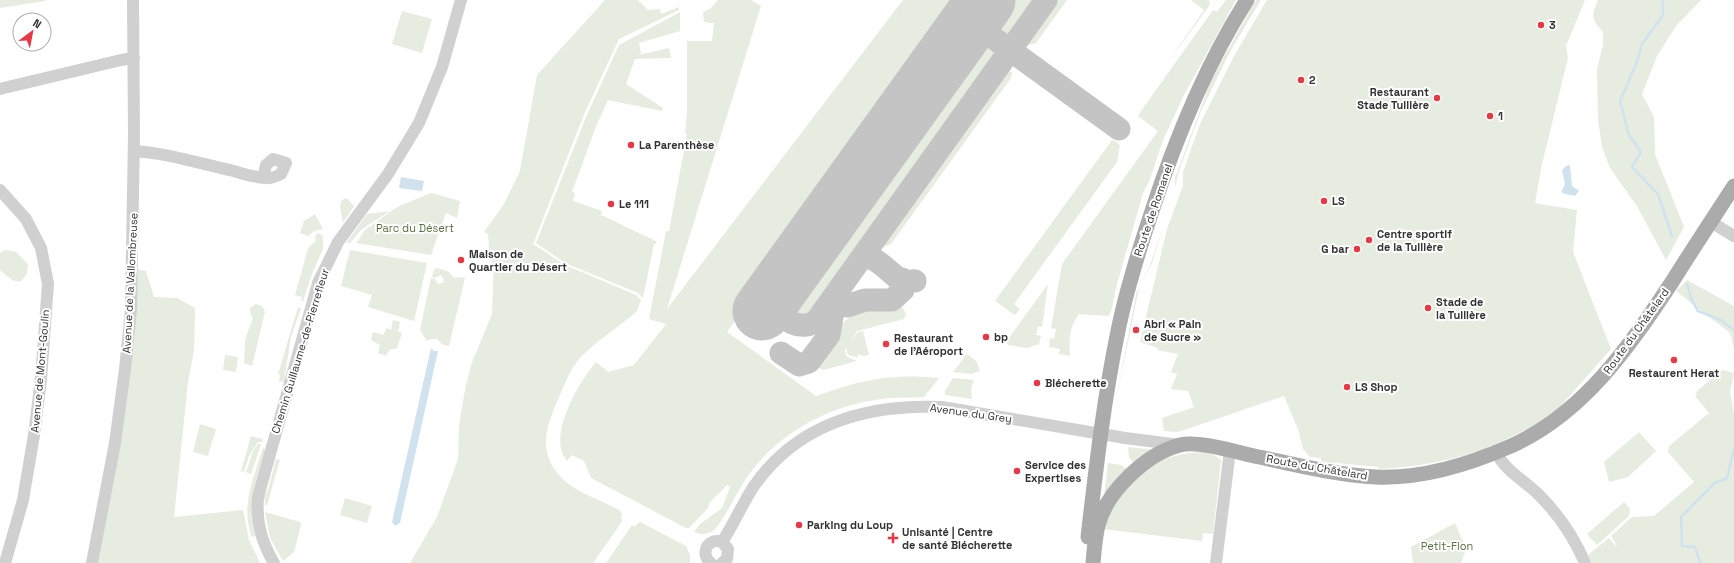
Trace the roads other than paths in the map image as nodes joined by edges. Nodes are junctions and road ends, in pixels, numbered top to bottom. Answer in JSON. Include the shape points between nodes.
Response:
{"nodes":[{"id":1,"x":133,"y":0,"type":"edge"},
{"id":2,"x":461,"y":0,"type":"edge"},
{"id":3,"x":1247,"y":0,"type":"edge"},
{"id":4,"x":134,"y":58,"type":"junction"},
{"id":5,"x":0,"y":89,"type":"edge"},
{"id":6,"x":134,"y":151,"type":"junction"},
{"id":7,"x":263,"y":178,"type":"dead end"},
{"id":8,"x":1734,"y":186,"type":"edge"},
{"id":9,"x":0,"y":190,"type":"edge"},
{"id":10,"x":1711,"y":222,"type":"junction"},
{"id":11,"x":1734,"y":236,"type":"edge"},
{"id":12,"x":1101,"y":434,"type":"junction"},
{"id":13,"x":1181,"y":445,"type":"junction"},
{"id":14,"x":1230,"y":450,"type":"junction"},
{"id":15,"x":1496,"y":452,"type":"junction"},
{"id":16,"x":722,"y":542,"type":"junction"},
{"id":17,"x":707,"y":561,"type":"edge"},
{"id":18,"x":728,"y":562,"type":"edge"},
{"id":19,"x":5,"y":563,"type":"edge"},
{"id":20,"x":92,"y":563,"type":"edge"},
{"id":21,"x":274,"y":563,"type":"edge"},
{"id":22,"x":1085,"y":563,"type":"edge"},
{"id":23,"x":1092,"y":563,"type":"edge"},
{"id":24,"x":1216,"y":563,"type":"edge"},
{"id":25,"x":1585,"y":563,"type":"edge"}],
"edges":[{"from":1,"to":4,"type":"street","name":"Avenue de la Vallombreuse"},
{"from":2,"to":21,"type":"street","name":"Chemin Guillaume-de-Pierrefleur","via":[[442,67],[419,123],[390,170],[338,243],[318,283],[258,497],[259,532]]},
{"from":3,"to":12,"type":"main road","name":"Route de Romanel","via":[[1191,107],[1155,201],[1124,307]]},
{"from":4,"to":5,"type":"street"},
{"from":4,"to":6,"type":"street","name":"Avenue de la Vallombreuse"},
{"from":6,"to":7,"type":"street","via":[[166,152],[183,159]]},
{"from":6,"to":20,"type":"street","name":"Avenue de la Vallombreuse","via":[[133,254],[126,369]]},
{"from":8,"to":10,"type":"main road","name":"Route du Châtelard"},
{"from":9,"to":19,"type":"street","name":"Avenue de Mont-Goulin","via":[[26,219],[41,248],[48,284],[34,435],[23,500]]},
{"from":10,"to":11,"type":"street"},
{"from":10,"to":15,"type":"main road","name":"Route du Châtelard","via":[[1638,332],[1594,386],[1555,420]]},
{"from":12,"to":13,"type":"street","name":"Avenue du Grey"},
{"from":12,"to":16,"type":"street","name":"Avenue du Grey","via":[[942,407],[895,407],[855,415],[807,436],[772,464],[753,487]]},
{"from":12,"to":22,"type":"main road","name":"Route de Romanel"},
{"from":13,"to":14,"type":"main road","name":"Route du Châtelard"},
{"from":13,"to":23,"type":"main road","via":[[1151,459],[1120,485],[1098,525]]},
{"from":14,"to":15,"type":"main road","name":"Route du Châtelard","via":[[1311,468],[1375,477],[1418,474]]},
{"from":14,"to":24,"type":"street"},
{"from":15,"to":25,"type":"street","via":[[1503,465],[1538,494],[1562,520]]},
{"from":16,"to":17,"type":"street","via":[[708,544],[705,550]]},
{"from":16,"to":18,"type":"street","via":[[728,549]]}]}
